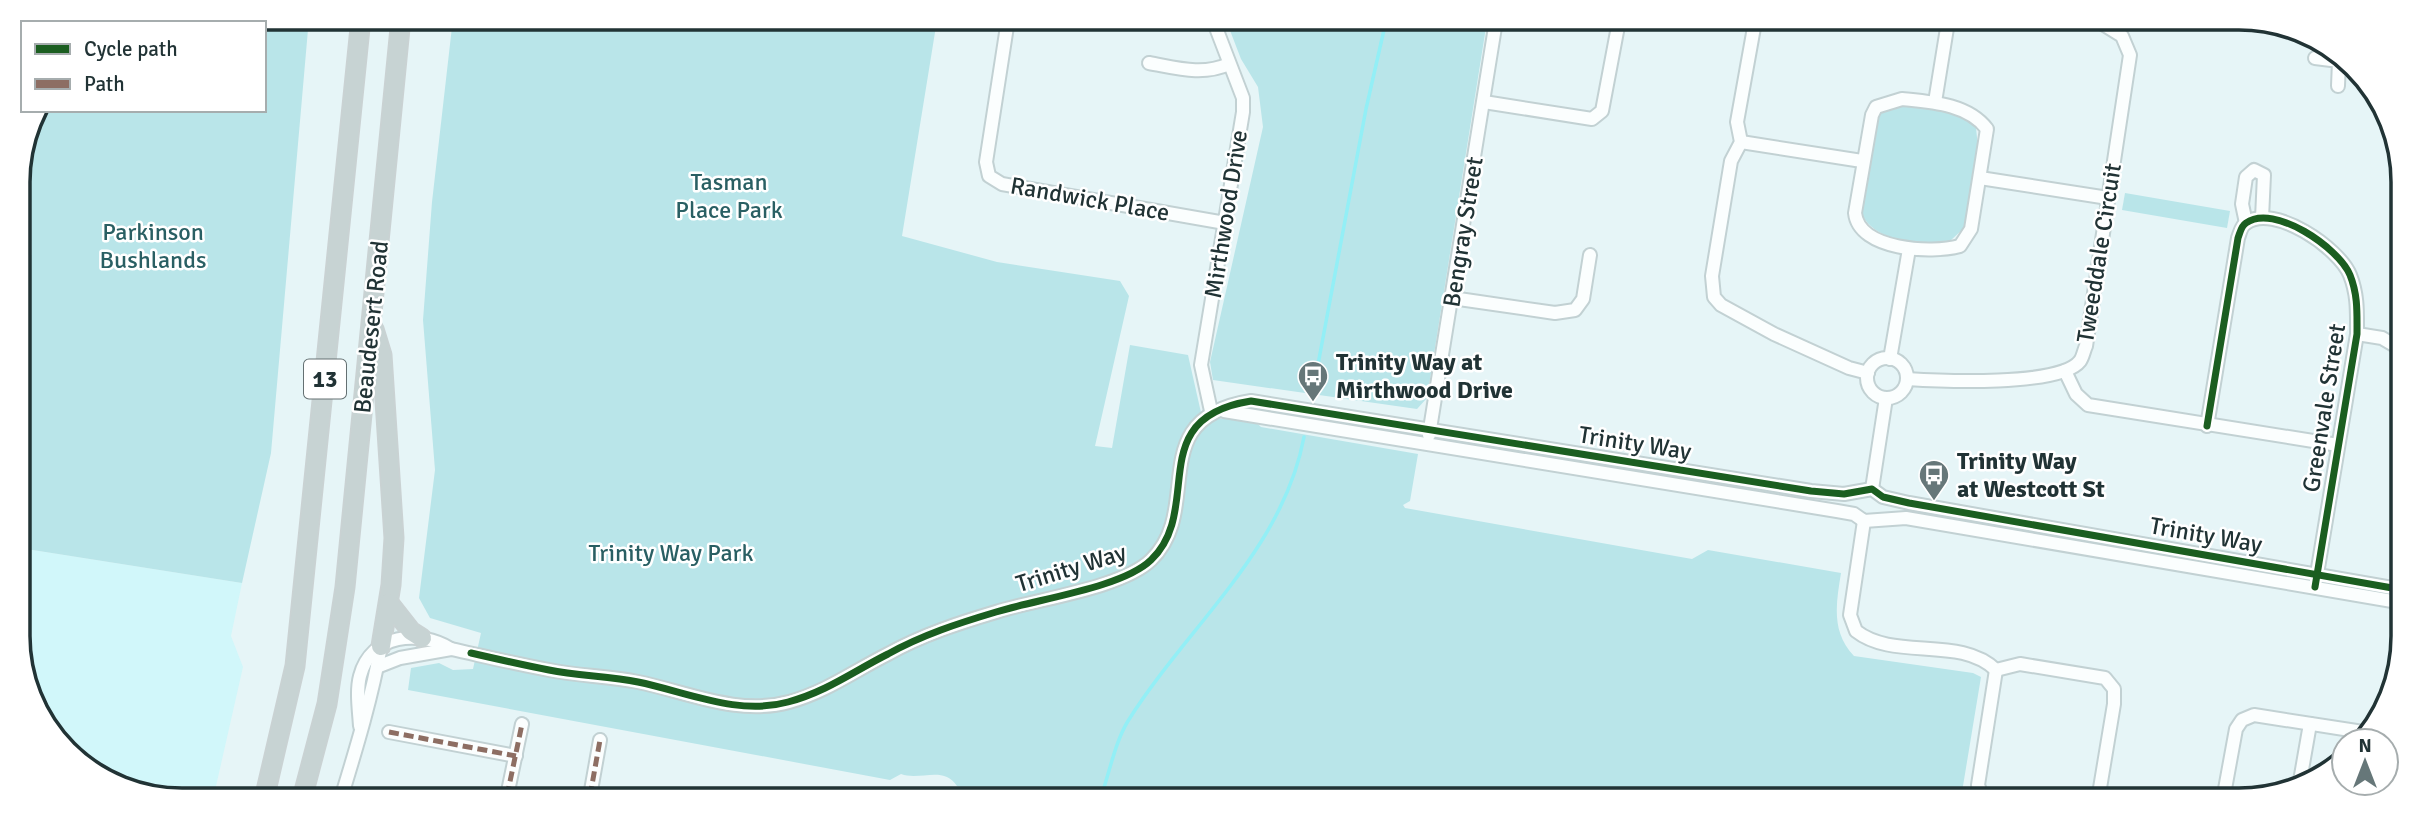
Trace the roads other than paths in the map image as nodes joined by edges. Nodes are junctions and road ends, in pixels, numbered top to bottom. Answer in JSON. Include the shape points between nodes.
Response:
{"nodes":[{"id":1,"x":356,"y":30,"type":"edge"},
{"id":2,"x":400,"y":30,"type":"edge"},
{"id":3,"x":1006,"y":30,"type":"edge"},
{"id":4,"x":1217,"y":30,"type":"edge"},
{"id":5,"x":1495,"y":30,"type":"edge"},
{"id":6,"x":1617,"y":30,"type":"edge"},
{"id":7,"x":1754,"y":30,"type":"edge"},
{"id":8,"x":1947,"y":30,"type":"edge"},
{"id":9,"x":2112,"y":30,"type":"edge"},
{"id":10,"x":2126,"y":30,"type":"edge"},
{"id":11,"x":2122,"y":36,"type":"junction"},
{"id":12,"x":2315,"y":58,"type":"dead end"},
{"id":13,"x":2329,"y":59,"type":"edge"},
{"id":14,"x":1149,"y":63,"type":"dead end"},
{"id":15,"x":1229,"y":64,"type":"junction"},
{"id":16,"x":2339,"y":67,"type":"edge"},
{"id":17,"x":2338,"y":86,"type":"dead end"},
{"id":18,"x":1484,"y":102,"type":"junction"},
{"id":19,"x":1935,"y":102,"type":"junction"},
{"id":20,"x":1741,"y":142,"type":"junction"},
{"id":21,"x":1863,"y":161,"type":"junction"},
{"id":22,"x":1980,"y":178,"type":"junction"},
{"id":23,"x":2108,"y":198,"type":"junction"},
{"id":24,"x":2262,"y":218,"type":"junction"},
{"id":25,"x":1225,"y":222,"type":"junction"},
{"id":26,"x":2246,"y":223,"type":"junction"},
{"id":27,"x":1909,"y":249,"type":"junction"},
{"id":28,"x":1590,"y":255,"type":"dead end"},
{"id":29,"x":1451,"y":298,"type":"junction"},
{"id":30,"x":372,"y":323,"type":"junction"},
{"id":31,"x":2357,"y":334,"type":"junction"},
{"id":32,"x":2391,"y":343,"type":"edge"},
{"id":33,"x":1889,"y":359,"type":"junction"},
{"id":34,"x":2065,"y":371,"type":"junction"},
{"id":35,"x":1868,"y":373,"type":"junction"},
{"id":36,"x":1906,"y":379,"type":"junction"},
{"id":37,"x":1886,"y":398,"type":"junction"},
{"id":38,"x":1211,"y":411,"type":"junction"},
{"id":39,"x":2207,"y":426,"type":"junction"},
{"id":40,"x":1429,"y":436,"type":"junction"},
{"id":41,"x":2338,"y":444,"type":"junction"},
{"id":42,"x":1857,"y":493,"type":"junction"},
{"id":43,"x":1878,"y":493,"type":"junction"},
{"id":44,"x":1865,"y":518,"type":"junction"},
{"id":45,"x":2318,"y":574,"type":"junction"},
{"id":46,"x":2315,"y":587,"type":"junction"},
{"id":47,"x":2391,"y":588,"type":"edge"},
{"id":48,"x":2391,"y":601,"type":"edge"},
{"id":49,"x":389,"y":603,"type":"junction"},
{"id":50,"x":422,"y":638,"type":"junction"},
{"id":51,"x":381,"y":646,"type":"junction"},
{"id":52,"x":451,"y":649,"type":"junction"},
{"id":53,"x":377,"y":667,"type":"junction"},
{"id":54,"x":1996,"y":670,"type":"junction"},
{"id":55,"x":522,"y":724,"type":"dead end"},
{"id":56,"x":2310,"y":724,"type":"junction"},
{"id":57,"x":360,"y":726,"type":"junction"},
{"id":58,"x":2330,"y":727,"type":"edge"},
{"id":59,"x":389,"y":732,"type":"dead end"},
{"id":60,"x":600,"y":740,"type":"dead end"},
{"id":61,"x":516,"y":757,"type":"junction"},
{"id":62,"x":2301,"y":775,"type":"edge"},
{"id":63,"x":267,"y":788,"type":"edge"},
{"id":64,"x":305,"y":788,"type":"edge"},
{"id":65,"x":344,"y":788,"type":"edge"},
{"id":66,"x":509,"y":788,"type":"edge"},
{"id":67,"x":591,"y":788,"type":"edge"},
{"id":68,"x":1979,"y":788,"type":"edge"},
{"id":69,"x":2100,"y":788,"type":"edge"},
{"id":70,"x":2225,"y":788,"type":"edge"}],
"edges":[{"from":1,"to":63,"type":"highway","name":"Beaudesert Road","number":"13","via":[[299,631],[285,719]]},
{"from":2,"to":30,"type":"highway","name":"Beaudesert Road","number":"13"},
{"from":3,"to":25,"type":"street","name":"Randwick Place","via":[[986,162],[989,176],[1002,184]]},
{"from":4,"to":15,"type":"street","name":"Mirthwood Drive"},
{"from":5,"to":18,"type":"street","name":"Bengray Street"},
{"from":6,"to":18,"type":"street","via":[[1602,111],[1592,120]]},
{"from":7,"to":20,"type":"street","via":[[1737,122]]},
{"from":8,"to":19,"type":"street"},
{"from":9,"to":11,"type":"street"},
{"from":10,"to":11,"type":"street"},
{"from":11,"to":23,"type":"street","name":"Tweeddale Circuit","via":[[2130,55]]},
{"from":12,"to":13,"type":"street"},
{"from":14,"to":15,"type":"street","via":[[1201,72]]},
{"from":15,"to":25,"type":"street","name":"Mirthwood Drive","via":[[1243,112]]},
{"from":16,"to":17,"type":"street"},
{"from":18,"to":29,"type":"street","name":"Bengray Street"},
{"from":19,"to":21,"type":"street","via":[[1902,99],[1876,107]]},
{"from":19,"to":22,"type":"street","via":[[1968,112],[1987,129]]},
{"from":20,"to":21,"type":"street"},
{"from":20,"to":35,"type":"street","via":[[1729,174],[1712,276],[1714,297],[1774,334]]},
{"from":21,"to":27,"type":"street","via":[[1857,226],[1865,234]]},
{"from":22,"to":23,"type":"street"},
{"from":22,"to":27,"type":"street","via":[[1967,239],[1947,250]]},
{"from":23,"to":34,"type":"street","name":"Tweeddale Circuit","via":[[2086,346],[2080,362]]},
{"from":24,"to":26,"type":"street"},
{"from":24,"to":26,"type":"street","via":[[2266,182],[2264,175],[2254,170],[2246,177],[2244,190]]},
{"from":24,"to":31,"type":"street","name":"Greenvale Street","via":[[2294,226],[2337,255],[2350,272],[2358,299]]},
{"from":25,"to":38,"type":"street","name":"Mirthwood Drive","via":[[1201,365]]},
{"from":26,"to":39,"type":"street","via":[[2238,238]]},
{"from":27,"to":33,"type":"street"},
{"from":28,"to":29,"type":"street","via":[[1583,299],[1576,310],[1555,313]]},
{"from":29,"to":40,"type":"street","name":"Bengray Street"},
{"from":30,"to":49,"type":"highway","via":[[382,355],[394,521]]},
{"from":30,"to":64,"type":"highway","name":"Beaudesert Road","number":"13","via":[[338,636],[327,704]]},
{"from":31,"to":32,"type":"street"},
{"from":31,"to":41,"type":"street","name":"Greenvale Street"},
{"from":33,"to":35,"type":"street","via":[[1878,360]]},
{"from":33,"to":36,"type":"street","via":[[1900,363]]},
{"from":34,"to":36,"type":"street","name":"Tweeddale Circuit","via":[[1983,382]]},
{"from":34,"to":39,"type":"street","via":[[2088,405]]},
{"from":35,"to":37,"type":"street","via":[[1871,390]]},
{"from":36,"to":37,"type":"street","via":[[1902,390]]},
{"from":37,"to":43,"type":"street"},
{"from":38,"to":40,"type":"street","name":"Trinity Way","via":[[1234,410]]},
{"from":38,"to":52,"type":"street","name":"Trinity Way","via":[[1185,446],[1170,528],[1143,566],[1115,580],[1020,604],[924,636],[842,682],[797,700],[750,706],[716,702],[638,682]]},
{"from":39,"to":41,"type":"street"},
{"from":40,"to":42,"type":"street","name":"Trinity Way","via":[[1811,491]]},
{"from":40,"to":44,"type":"street","name":"Trinity Way"},
{"from":41,"to":45,"type":"street","name":"Greenvale Street"},
{"from":42,"to":43,"type":"street","name":"Trinity Way"},
{"from":42,"to":44,"type":"street","via":[[1852,505]]},
{"from":43,"to":44,"type":"street","via":[[1883,513]]},
{"from":43,"to":45,"type":"street","name":"Trinity Way"},
{"from":44,"to":46,"type":"street","name":"Trinity Way","via":[[1906,518]]},
{"from":44,"to":54,"type":"street","via":[[1850,615],[1856,631],[1877,641],[1974,657]]},
{"from":45,"to":46,"type":"street","name":"Greenvale Street"},
{"from":45,"to":47,"type":"street","name":"Trinity Way"},
{"from":46,"to":48,"type":"street","name":"Trinity Way"},
{"from":49,"to":50,"type":"highway"},
{"from":49,"to":51,"type":"highway"},
{"from":50,"to":51,"type":"street","name":"Trinity Way","via":[[399,638]]},
{"from":50,"to":52,"type":"street","name":"Trinity Way"},
{"from":51,"to":53,"type":"street"},
{"from":51,"to":57,"type":"street","via":[[365,663],[359,680]]},
{"from":52,"to":53,"type":"street","name":"Trinity Way"},
{"from":53,"to":57,"type":"street"},
{"from":54,"to":68,"type":"street"},
{"from":54,"to":69,"type":"street","via":[[2030,666],[2105,678],[2114,688]]},
{"from":55,"to":61,"type":"street"},
{"from":56,"to":58,"type":"street"},
{"from":56,"to":62,"type":"street"},
{"from":56,"to":70,"type":"street","via":[[2254,715],[2242,720],[2236,729]]},
{"from":57,"to":65,"type":"street"},
{"from":59,"to":61,"type":"street"},
{"from":60,"to":67,"type":"street"},
{"from":61,"to":66,"type":"street"}]}
